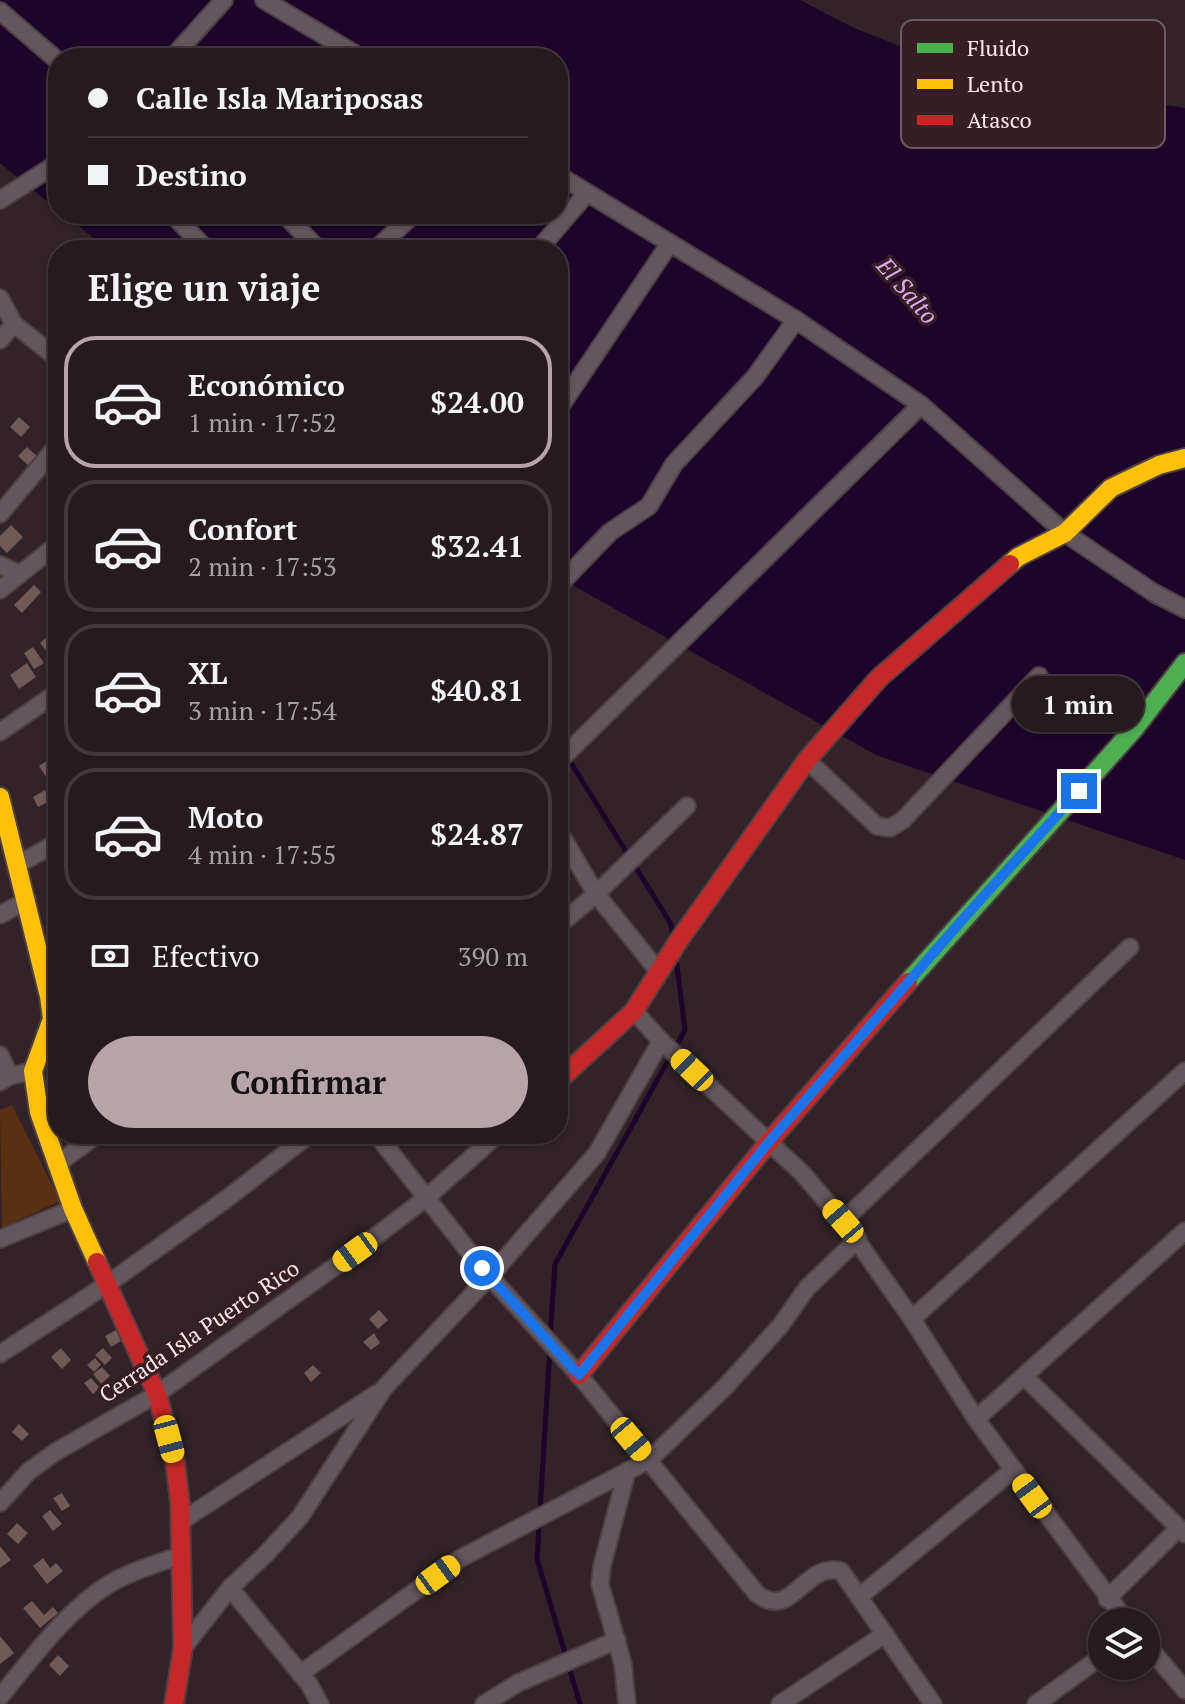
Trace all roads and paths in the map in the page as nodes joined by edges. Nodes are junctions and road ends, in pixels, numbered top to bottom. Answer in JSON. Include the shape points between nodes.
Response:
{"nodes":[{"id":1,"x":224,"y":0,"type":"edge"},
{"id":2,"x":264,"y":0,"type":"edge"},
{"id":3,"x":0,"y":11,"type":"edge"},
{"id":4,"x":181,"y":48,"type":"edge"},
{"id":5,"x":345,"y":48,"type":"edge"},
{"id":6,"x":48,"y":52,"type":"edge"},
{"id":7,"x":48,"y":169,"type":"edge"},
{"id":8,"x":568,"y":181,"type":"edge"},
{"id":9,"x":587,"y":193,"type":"junction"},
{"id":10,"x":0,"y":200,"type":"edge"},
{"id":11,"x":568,"y":215,"type":"edge"},
{"id":12,"x":182,"y":224,"type":"edge"},
{"id":13,"x":294,"y":224,"type":"edge"},
{"id":14,"x":403,"y":224,"type":"edge"},
{"id":15,"x":560,"y":224,"type":"edge"},
{"id":16,"x":197,"y":240,"type":"edge"},
{"id":17,"x":309,"y":240,"type":"edge"},
{"id":18,"x":386,"y":240,"type":"edge"},
{"id":19,"x":547,"y":240,"type":"edge"},
{"id":20,"x":670,"y":243,"type":"junction"},
{"id":21,"x":0,"y":298,"type":"edge"},
{"id":22,"x":796,"y":320,"type":"junction"},
{"id":23,"x":14,"y":324,"type":"junction"},
{"id":24,"x":0,"y":340,"type":"edge"},
{"id":25,"x":48,"y":351,"type":"edge"},
{"id":26,"x":568,"y":395,"type":"edge"},
{"id":27,"x":921,"y":405,"type":"junction"},
{"id":28,"x":48,"y":457,"type":"edge"},
{"id":29,"x":1185,"y":458,"type":"edge"},
{"id":30,"x":0,"y":514,"type":"edge"},
{"id":31,"x":1065,"y":533,"type":"junction"},
{"id":32,"x":48,"y":552,"type":"edge"},
{"id":33,"x":0,"y":565,"type":"edge"},
{"id":34,"x":20,"y":574,"type":"junction"},
{"id":35,"x":568,"y":576,"type":"edge"},
{"id":36,"x":0,"y":590,"type":"edge"},
{"id":37,"x":1185,"y":609,"type":"edge"},
{"id":38,"x":1185,"y":663,"type":"edge"},
{"id":39,"x":1039,"y":676,"type":"dead end"},
{"id":40,"x":48,"y":699,"type":"edge"},
{"id":41,"x":0,"y":732,"type":"edge"},
{"id":42,"x":568,"y":752,"type":"edge"},
{"id":43,"x":807,"y":760,"type":"junction"},
{"id":44,"x":1,"y":806,"type":"edge"},
{"id":45,"x":687,"y":806,"type":"dead end"},
{"id":46,"x":568,"y":847,"type":"edge"},
{"id":47,"x":48,"y":848,"type":"edge"},
{"id":48,"x":17,"y":865,"type":"junction"},
{"id":49,"x":596,"y":894,"type":"junction"},
{"id":50,"x":27,"y":900,"type":"junction"},
{"id":51,"x":0,"y":915,"type":"edge"},
{"id":52,"x":568,"y":918,"type":"edge"},
{"id":53,"x":1130,"y":947,"type":"dead end"},
{"id":54,"x":659,"y":972,"type":"junction"},
{"id":55,"x":48,"y":986,"type":"edge"},
{"id":56,"x":634,"y":1011,"type":"junction"},
{"id":57,"x":48,"y":1031,"type":"edge"},
{"id":58,"x":661,"y":1041,"type":"junction"},
{"id":59,"x":0,"y":1055,"type":"edge"},
{"id":60,"x":33,"y":1071,"type":"junction"},
{"id":61,"x":1185,"y":1071,"type":"edge"},
{"id":62,"x":568,"y":1072,"type":"edge"},
{"id":63,"x":5,"y":1079,"type":"edge"},
{"id":64,"x":48,"y":1140,"type":"edge"},
{"id":65,"x":768,"y":1143,"type":"junction"},
{"id":66,"x":49,"y":1144,"type":"edge"},
{"id":67,"x":84,"y":1144,"type":"edge"},
{"id":68,"x":297,"y":1144,"type":"edge"},
{"id":69,"x":384,"y":1144,"type":"edge"},
{"id":70,"x":487,"y":1144,"type":"edge"},
{"id":71,"x":56,"y":1165,"type":"junction"},
{"id":72,"x":426,"y":1198,"type":"junction"},
{"id":73,"x":73,"y":1209,"type":"junction"},
{"id":74,"x":843,"y":1221,"type":"junction"},
{"id":75,"x":1185,"y":1231,"type":"edge"},
{"id":76,"x":0,"y":1239,"type":"edge"},
{"id":77,"x":858,"y":1239,"type":"junction"},
{"id":78,"x":490,"y":1276,"type":"junction"},
{"id":79,"x":109,"y":1283,"type":"junction"},
{"id":80,"x":912,"y":1319,"type":"junction"},
{"id":81,"x":0,"y":1354,"type":"edge"},
{"id":82,"x":579,"y":1375,"type":"junction"},
{"id":83,"x":1024,"y":1376,"type":"junction"},
{"id":84,"x":384,"y":1388,"type":"junction"},
{"id":85,"x":157,"y":1394,"type":"junction"},
{"id":86,"x":976,"y":1419,"type":"junction"},
{"id":87,"x":649,"y":1460,"type":"junction"},
{"id":88,"x":1013,"y":1470,"type":"junction"},
{"id":89,"x":627,"y":1471,"type":"junction"},
{"id":90,"x":0,"y":1503,"type":"edge"},
{"id":91,"x":180,"y":1522,"type":"junction"},
{"id":92,"x":1182,"y":1531,"type":"edge"},
{"id":93,"x":179,"y":1556,"type":"junction"},
{"id":94,"x":230,"y":1588,"type":"junction"},
{"id":95,"x":859,"y":1597,"type":"junction"},
{"id":96,"x":1107,"y":1599,"type":"junction"},
{"id":97,"x":1115,"y":1608,"type":"edge"},
{"id":98,"x":885,"y":1634,"type":"junction"},
{"id":99,"x":617,"y":1640,"type":"junction"},
{"id":100,"x":183,"y":1648,"type":"junction"},
{"id":101,"x":1160,"y":1660,"type":"edge"},
{"id":102,"x":1088,"y":1666,"type":"edge"},
{"id":103,"x":300,"y":1674,"type":"junction"},
{"id":104,"x":1185,"y":1688,"type":"edge"},
{"id":105,"x":0,"y":1697,"type":"edge"},
{"id":106,"x":174,"y":1704,"type":"edge"},
{"id":107,"x":320,"y":1704,"type":"edge"},
{"id":108,"x":484,"y":1704,"type":"edge"},
{"id":109,"x":627,"y":1704,"type":"edge"},
{"id":110,"x":780,"y":1704,"type":"edge"},
{"id":111,"x":933,"y":1704,"type":"edge"},
{"id":112,"x":1036,"y":1704,"type":"edge"}],
"edges":[{"from":1,"to":4,"type":"street"},
{"from":2,"to":5,"type":"street"},
{"from":3,"to":6,"type":"street"},
{"from":7,"to":10,"type":"street"},
{"from":8,"to":9,"type":"street"},
{"from":9,"to":11,"type":"street"},
{"from":9,"to":20,"type":"street"},
{"from":12,"to":16,"type":"street"},
{"from":13,"to":17,"type":"street"},
{"from":14,"to":18,"type":"street"},
{"from":15,"to":19,"type":"street"},
{"from":20,"to":22,"type":"street"},
{"from":20,"to":26,"type":"street"},
{"from":21,"to":23,"type":"street"},
{"from":22,"to":27,"type":"street"},
{"from":22,"to":35,"type":"street","via":[[755,377],[674,464],[649,506],[610,532]]},
{"from":23,"to":24,"type":"street"},
{"from":23,"to":25,"type":"street"},
{"from":27,"to":31,"type":"street"},
{"from":27,"to":42,"type":"street"},
{"from":28,"to":30,"type":"street"},
{"from":29,"to":31,"type":"street","via":[[1111,488]]},
{"from":31,"to":37,"type":"street"},
{"from":31,"to":43,"type":"street","via":[[1018,557],[890,668]]},
{"from":32,"to":34,"type":"street"},
{"from":33,"to":34,"type":"street"},
{"from":34,"to":36,"type":"street"},
{"from":38,"to":65,"type":"street","via":[[1134,729]]},
{"from":39,"to":43,"type":"street","via":[[890,828],[877,826]]},
{"from":40,"to":41,"type":"street"},
{"from":43,"to":54,"type":"street"},
{"from":44,"to":48,"type":"street"},
{"from":45,"to":49,"type":"street"},
{"from":46,"to":49,"type":"street"},
{"from":47,"to":48,"type":"street"},
{"from":48,"to":50,"type":"street"},
{"from":49,"to":52,"type":"street"},
{"from":49,"to":54,"type":"street"},
{"from":50,"to":51,"type":"street"},
{"from":50,"to":55,"type":"street"},
{"from":53,"to":74,"type":"street"},
{"from":54,"to":56,"type":"street"},
{"from":56,"to":58,"type":"street"},
{"from":56,"to":62,"type":"street"},
{"from":57,"to":60,"type":"street"},
{"from":58,"to":65,"type":"street"},
{"from":58,"to":78,"type":"street","via":[[597,1153]]},
{"from":59,"to":63,"type":"street"},
{"from":60,"to":63,"type":"street"},
{"from":60,"to":64,"type":"street"},
{"from":61,"to":80,"type":"street"},
{"from":65,"to":74,"type":"street"},
{"from":65,"to":82,"type":"street"},
{"from":66,"to":71,"type":"street"},
{"from":67,"to":71,"type":"street"},
{"from":68,"to":79,"type":"street"},
{"from":69,"to":72,"type":"street"},
{"from":70,"to":72,"type":"street","name":"Cerrada Isla Puerto Rico"},
{"from":71,"to":73,"type":"street"},
{"from":72,"to":78,"type":"street"},
{"from":72,"to":85,"type":"street","name":"Cerrada Isla Puerto Rico"},
{"from":73,"to":76,"type":"street"},
{"from":73,"to":79,"type":"street"},
{"from":74,"to":77,"type":"street"},
{"from":75,"to":83,"type":"street"},
{"from":77,"to":80,"type":"street"},
{"from":77,"to":87,"type":"street","via":[[807,1288],[727,1385]]},
{"from":78,"to":82,"type":"street"},
{"from":78,"to":84,"type":"street"},
{"from":79,"to":81,"type":"street"},
{"from":79,"to":85,"type":"street"},
{"from":80,"to":86,"type":"street"},
{"from":82,"to":87,"type":"street"},
{"from":83,"to":86,"type":"street"},
{"from":83,"to":92,"type":"street"},
{"from":84,"to":91,"type":"street"},
{"from":84,"to":94,"type":"street","via":[[300,1517]]},
{"from":85,"to":90,"type":"street","name":"Cerrada Isla Puerto Rico","via":[[57,1451],[29,1471]]},
{"from":85,"to":91,"type":"street","via":[[175,1461]]},
{"from":86,"to":88,"type":"street"},
{"from":87,"to":89,"type":"street"},
{"from":87,"to":95,"type":"street","via":[[769,1603],[780,1603],[830,1568],[841,1571]]},
{"from":88,"to":95,"type":"street"},
{"from":88,"to":96,"type":"street"},
{"from":89,"to":99,"type":"street","via":[[600,1584]]},
{"from":89,"to":103,"type":"street","via":[[461,1558]]},
{"from":91,"to":93,"type":"street"},
{"from":92,"to":96,"type":"street"},
{"from":93,"to":100,"type":"street"},
{"from":93,"to":105,"type":"street","via":[[132,1573],[91,1597]]},
{"from":94,"to":100,"type":"street"},
{"from":94,"to":103,"type":"street"},
{"from":95,"to":98,"type":"street"},
{"from":96,"to":97,"type":"street"},
{"from":98,"to":110,"type":"street"},
{"from":98,"to":111,"type":"street"},
{"from":99,"to":108,"type":"street","via":[[518,1683]]},
{"from":99,"to":109,"type":"street"},
{"from":100,"to":106,"type":"street"},
{"from":101,"to":104,"type":"street"},
{"from":102,"to":112,"type":"street"},
{"from":103,"to":107,"type":"street"}]}
